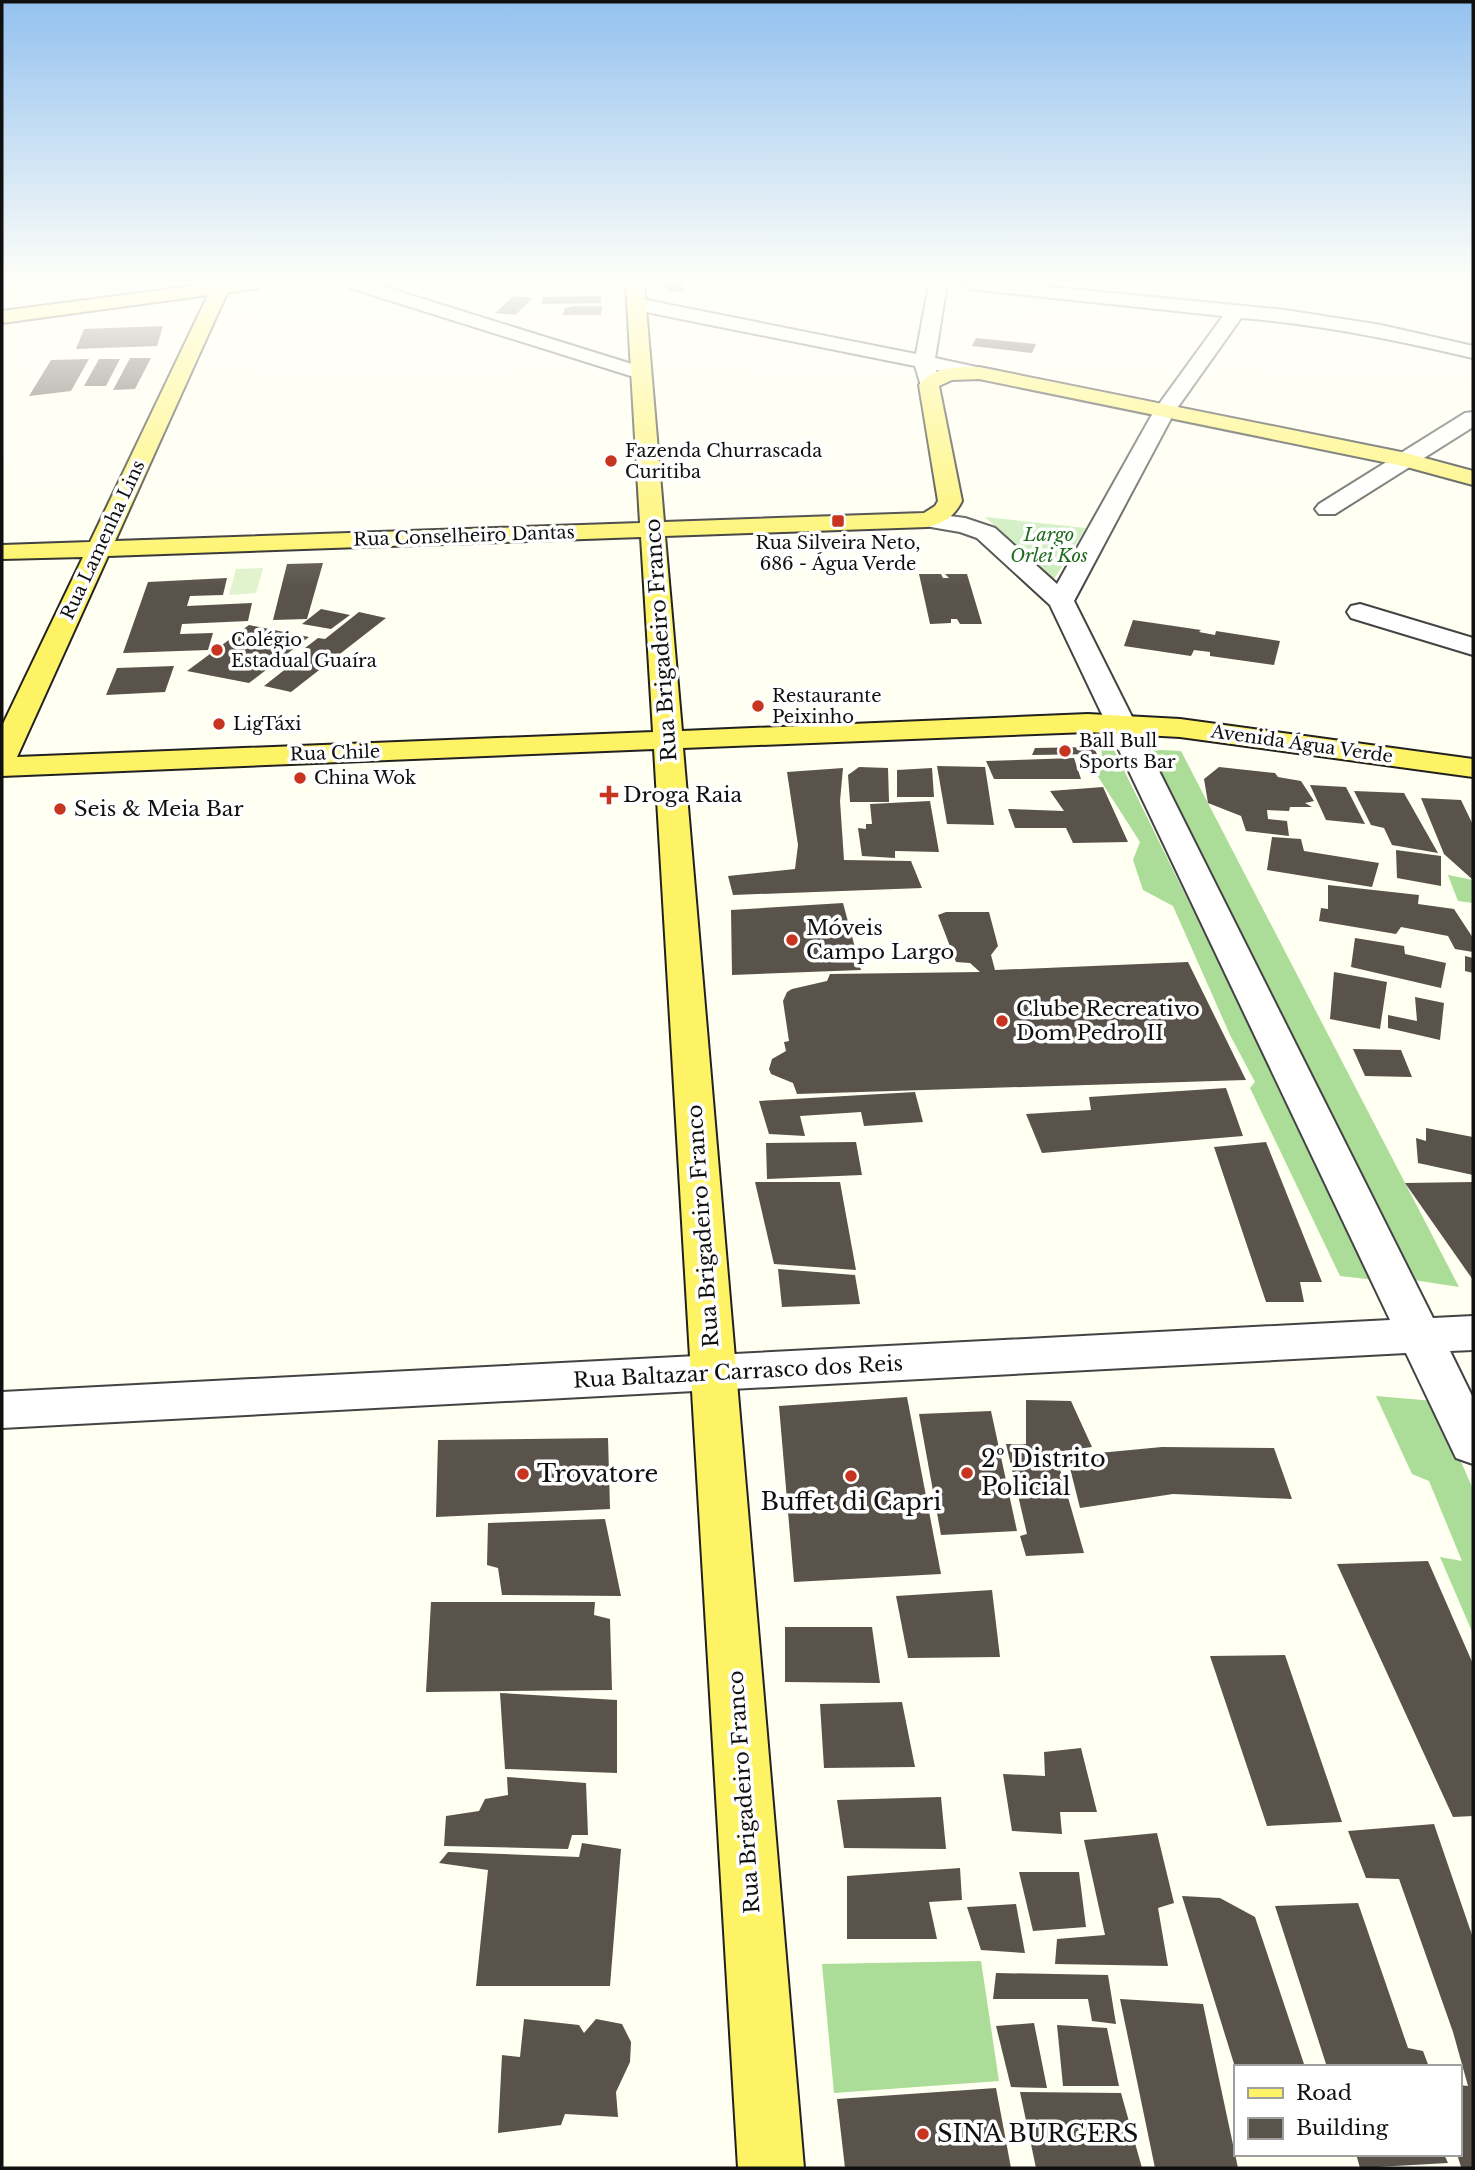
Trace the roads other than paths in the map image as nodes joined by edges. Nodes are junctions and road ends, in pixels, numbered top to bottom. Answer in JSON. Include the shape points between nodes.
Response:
{"nodes":[{"id":1,"x":175,"y":385,"type":"edge"},
{"id":2,"x":642,"y":385,"type":"edge"},
{"id":3,"x":929,"y":385,"type":"edge"},
{"id":4,"x":1039,"y":385,"type":"edge"},
{"id":5,"x":1181,"y":385,"type":"edge"},
{"id":6,"x":1165,"y":411,"type":"junction"},
{"id":7,"x":1473,"y":418,"type":"edge"},
{"id":8,"x":1406,"y":460,"type":"junction"},
{"id":9,"x":1473,"y":478,"type":"edge"},
{"id":10,"x":1327,"y":509,"type":"dead end"},
{"id":11,"x":927,"y":520,"type":"junction"},
{"id":12,"x":653,"y":530,"type":"junction"},
{"id":13,"x":99,"y":549,"type":"junction"},
{"id":14,"x":2,"y":552,"type":"edge"},
{"id":15,"x":1061,"y":601,"type":"junction"},
{"id":16,"x":1360,"y":612,"type":"dead end"},
{"id":17,"x":1473,"y":647,"type":"edge"},
{"id":18,"x":1121,"y":724,"type":"junction"},
{"id":19,"x":668,"y":740,"type":"junction"},
{"id":20,"x":2,"y":757,"type":"edge"},
{"id":21,"x":2,"y":767,"type":"edge"},
{"id":22,"x":1473,"y":768,"type":"edge"},
{"id":23,"x":1473,"y":1333,"type":"edge"},
{"id":24,"x":1420,"y":1336,"type":"junction"},
{"id":25,"x":713,"y":1373,"type":"junction"},
{"id":26,"x":2,"y":1410,"type":"edge"},
{"id":27,"x":1473,"y":1445,"type":"edge"},
{"id":28,"x":771,"y":2168,"type":"edge"}],
"edges":[{"from":1,"to":13,"type":"main road","name":"Rua Lamenha Lins"},
{"from":2,"to":12,"type":"main road","name":"Rua Brigadeiro Franco"},
{"from":3,"to":11,"type":"main road","via":[[950,500],[941,514]]},
{"from":4,"to":6,"type":"main road"},
{"from":5,"to":6,"type":"street"},
{"from":6,"to":8,"type":"main road"},
{"from":6,"to":15,"type":"street"},
{"from":7,"to":8,"type":"street"},
{"from":8,"to":9,"type":"main road"},
{"from":8,"to":10,"type":"street"},
{"from":11,"to":12,"type":"main road","name":"Rua Conselheiro Dantas"},
{"from":11,"to":15,"type":"street","via":[[986,533]]},
{"from":12,"to":13,"type":"main road","name":"Rua Conselheiro Dantas"},
{"from":12,"to":19,"type":"main road","name":"Rua Brigadeiro Franco"},
{"from":13,"to":14,"type":"main road","name":"Rua Conselheiro Dantas"},
{"from":13,"to":20,"type":"main road","name":"Rua Lamenha Lins"},
{"from":15,"to":18,"type":"street"},
{"from":16,"to":17,"type":"street"},
{"from":18,"to":19,"type":"main road","name":"Avenida Água Verde"},
{"from":18,"to":22,"type":"main road","name":"Avenida Água Verde"},
{"from":18,"to":24,"type":"street"},
{"from":19,"to":21,"type":"main road","name":"Rua Chile"},
{"from":19,"to":25,"type":"main road","name":"Rua Brigadeiro Franco"},
{"from":23,"to":24,"type":"street","name":"Rua Baltazar Carrasco dos Reis"},
{"from":24,"to":25,"type":"street","name":"Rua Baltazar Carrasco dos Reis"},
{"from":24,"to":27,"type":"street"},
{"from":25,"to":26,"type":"street","name":"Rua Baltazar Carrasco dos Reis"},
{"from":25,"to":28,"type":"main road","name":"Rua Brigadeiro Franco"}]}
